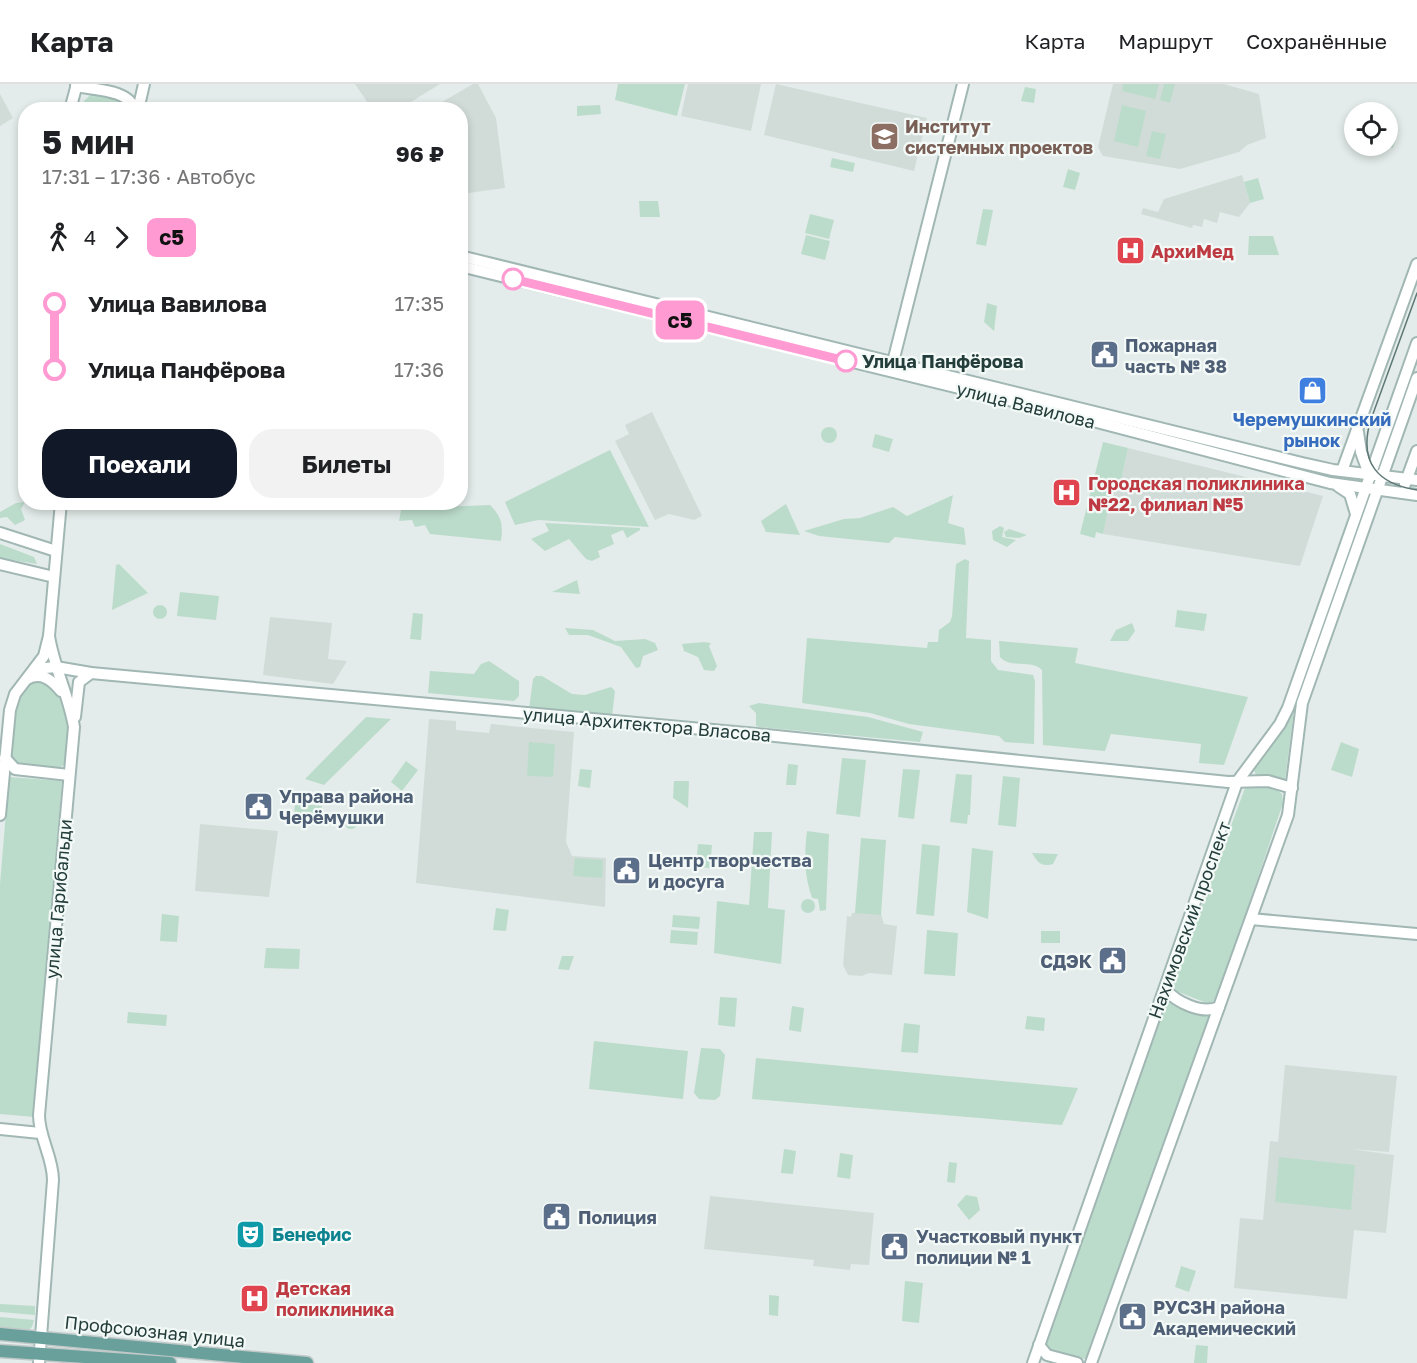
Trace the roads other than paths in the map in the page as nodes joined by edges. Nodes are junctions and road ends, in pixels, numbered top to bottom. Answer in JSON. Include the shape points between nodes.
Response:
{"nodes":[{"id":1,"x":144,"y":84,"type":"edge"},
{"id":2,"x":963,"y":84,"type":"edge"},
{"id":3,"x":76,"y":85,"type":"edge"},
{"id":4,"x":72,"y":102,"type":"edge"},
{"id":5,"x":132,"y":102,"type":"edge"},
{"id":6,"x":139,"y":102,"type":"edge"},
{"id":7,"x":468,"y":258,"type":"edge"},
{"id":8,"x":1417,"y":264,"type":"edge"},
{"id":9,"x":468,"y":268,"type":"edge"},
{"id":10,"x":1417,"y":344,"type":"edge"},
{"id":11,"x":892,"y":367,"type":"junction"},
{"id":12,"x":1417,"y":378,"type":"edge"},
{"id":13,"x":1358,"y":432,"type":"junction"},
{"id":14,"x":1417,"y":451,"type":"edge"},
{"id":15,"x":1302,"y":463,"type":"junction"},
{"id":16,"x":1342,"y":471,"type":"junction"},
{"id":17,"x":1301,"y":476,"type":"junction"},
{"id":18,"x":1383,"y":476,"type":"junction"},
{"id":19,"x":1369,"y":479,"type":"junction"},
{"id":20,"x":1413,"y":480,"type":"edge"},
{"id":21,"x":1329,"y":483,"type":"junction"},
{"id":22,"x":1379,"y":490,"type":"junction"},
{"id":23,"x":1394,"y":492,"type":"junction"},
{"id":24,"x":1417,"y":495,"type":"edge"},
{"id":25,"x":1374,"y":506,"type":"junction"},
{"id":26,"x":60,"y":510,"type":"edge"},
{"id":27,"x":1356,"y":514,"type":"junction"},
{"id":28,"x":0,"y":533,"type":"edge"},
{"id":29,"x":56,"y":551,"type":"junction"},
{"id":30,"x":0,"y":564,"type":"edge"},
{"id":31,"x":54,"y":577,"type":"junction"},
{"id":32,"x":49,"y":636,"type":"junction"},
{"id":33,"x":56,"y":668,"type":"junction"},
{"id":34,"x":35,"y":669,"type":"junction"},
{"id":35,"x":91,"y":673,"type":"junction"},
{"id":36,"x":27,"y":679,"type":"junction"},
{"id":37,"x":65,"y":696,"type":"junction"},
{"id":38,"x":74,"y":727,"type":"junction"},
{"id":39,"x":5,"y":758,"type":"junction"},
{"id":40,"x":69,"y":775,"type":"junction"},
{"id":41,"x":1237,"y":782,"type":"junction"},
{"id":42,"x":1292,"y":788,"type":"junction"},
{"id":43,"x":0,"y":815,"type":"edge"},
{"id":44,"x":1251,"y":919,"type":"junction"},
{"id":45,"x":1417,"y":934,"type":"edge"},
{"id":46,"x":1165,"y":989,"type":"junction"},
{"id":47,"x":1219,"y":1007,"type":"junction"},
{"id":48,"x":0,"y":1129,"type":"edge"},
{"id":49,"x":40,"y":1133,"type":"junction"},
{"id":50,"x":0,"y":1334,"type":"edge"},
{"id":51,"x":41,"y":1338,"type":"junction"},
{"id":52,"x":1039,"y":1345,"type":"junction"},
{"id":53,"x":0,"y":1351,"type":"edge"},
{"id":54,"x":40,"y":1358,"type":"edge"},
{"id":55,"x":1090,"y":1362,"type":"edge"},
{"id":56,"x":170,"y":1363,"type":"edge"},
{"id":57,"x":307,"y":1363,"type":"edge"},
{"id":58,"x":1033,"y":1363,"type":"edge"},
{"id":59,"x":1077,"y":1363,"type":"edge"}],
"edges":[{"from":1,"to":6,"type":"street"},
{"from":2,"to":11,"type":"street"},
{"from":3,"to":4,"type":"street"},
{"from":3,"to":5,"type":"street","via":[[122,95]]},
{"from":7,"to":11,"type":"street","name":"улица Вавилова"},
{"from":8,"to":13,"type":"street"},
{"from":9,"to":11,"type":"street","name":"улица Вавилова"},
{"from":10,"to":19,"type":"street","name":"Нахимовский проспект"},
{"from":11,"to":15,"type":"street","name":"улица Вавилова"},
{"from":11,"to":17,"type":"street","name":"улица Вавилова"},
{"from":12,"to":18,"type":"street"},
{"from":13,"to":16,"type":"street"},
{"from":13,"to":19,"type":"street"},
{"from":14,"to":20,"type":"street"},
{"from":15,"to":16,"type":"street","name":"улица Вавилова"},
{"from":15,"to":17,"type":"street","via":[[1308,472]]},
{"from":16,"to":19,"type":"street","name":"улица Вавилова"},
{"from":17,"to":21,"type":"street","name":"улица Вавилова"},
{"from":18,"to":19,"type":"street","name":"улица Вавилова"},
{"from":18,"to":20,"type":"street","name":"улица Вавилова"},
{"from":18,"to":22,"type":"street"},
{"from":19,"to":21,"type":"street","name":"улица Вавилова"},
{"from":19,"to":22,"type":"street","name":"улица Вавилова"},
{"from":19,"to":27,"type":"street","name":"Нахимовский проспект"},
{"from":20,"to":23,"type":"street"},
{"from":21,"to":27,"type":"street","via":[[1350,494]]},
{"from":22,"to":23,"type":"street","name":"улица Вавилова"},
{"from":22,"to":25,"type":"street"},
{"from":23,"to":24,"type":"street","name":"улица Вавилова"},
{"from":23,"to":25,"type":"street","via":[[1383,496]]},
{"from":25,"to":42,"type":"street","via":[[1302,703]]},
{"from":26,"to":29,"type":"street"},
{"from":27,"to":41,"type":"street","name":"Нахимовский проспект","via":[[1288,708]]},
{"from":28,"to":29,"type":"street"},
{"from":29,"to":31,"type":"street"},
{"from":30,"to":31,"type":"street"},
{"from":31,"to":32,"type":"street"},
{"from":32,"to":33,"type":"street"},
{"from":32,"to":34,"type":"street","via":[[44,656]]},
{"from":33,"to":34,"type":"street","name":"улица Архитектора Власова"},
{"from":33,"to":35,"type":"street","name":"улица Архитектора Власова"},
{"from":33,"to":37,"type":"street","name":"улица Гарибальди"},
{"from":34,"to":36,"type":"street"},
{"from":35,"to":38,"type":"street","via":[[79,682]]},
{"from":35,"to":41,"type":"street","name":"улица Архитектора Власова"},
{"from":36,"to":37,"type":"street","via":[[38,675],[48,678]]},
{"from":36,"to":39,"type":"street","via":[[15,694],[10,710]]},
{"from":37,"to":38,"type":"street","name":"улица Гарибальди"},
{"from":38,"to":40,"type":"street","name":"улица Гарибальди"},
{"from":39,"to":40,"type":"street","via":[[15,769]]},
{"from":39,"to":43,"type":"street"},
{"from":40,"to":49,"type":"street","name":"улица Гарибальди"},
{"from":41,"to":42,"type":"street","name":"улица Архитектора Власова","via":[[1268,781]]},
{"from":41,"to":46,"type":"street","name":"Нахимовский проспект"},
{"from":42,"to":44,"type":"street","via":[[1289,811]]},
{"from":44,"to":45,"type":"street"},
{"from":44,"to":47,"type":"street"},
{"from":46,"to":47,"type":"street","via":[[1190,1005],[1209,1010]]},
{"from":46,"to":52,"type":"street","name":"Нахимовский проспект"},
{"from":47,"to":55,"type":"street"},
{"from":48,"to":49,"type":"street"},
{"from":49,"to":51,"type":"street","name":"улица Гарибальди","via":[[54,1180]]},
{"from":50,"to":51,"type":"main road","name":"Профсоюзная улица"},
{"from":51,"to":54,"type":"street","name":"улица Гарибальди"},
{"from":51,"to":57,"type":"main road","name":"Профсоюзная улица"},
{"from":52,"to":58,"type":"street","name":"Нахимовский проспект"},
{"from":52,"to":59,"type":"street","via":[[1047,1355]]},
{"from":53,"to":54,"type":"main road","name":"Профсоюзная улица"},
{"from":54,"to":56,"type":"main road","name":"Профсоюзная улица"}]}
